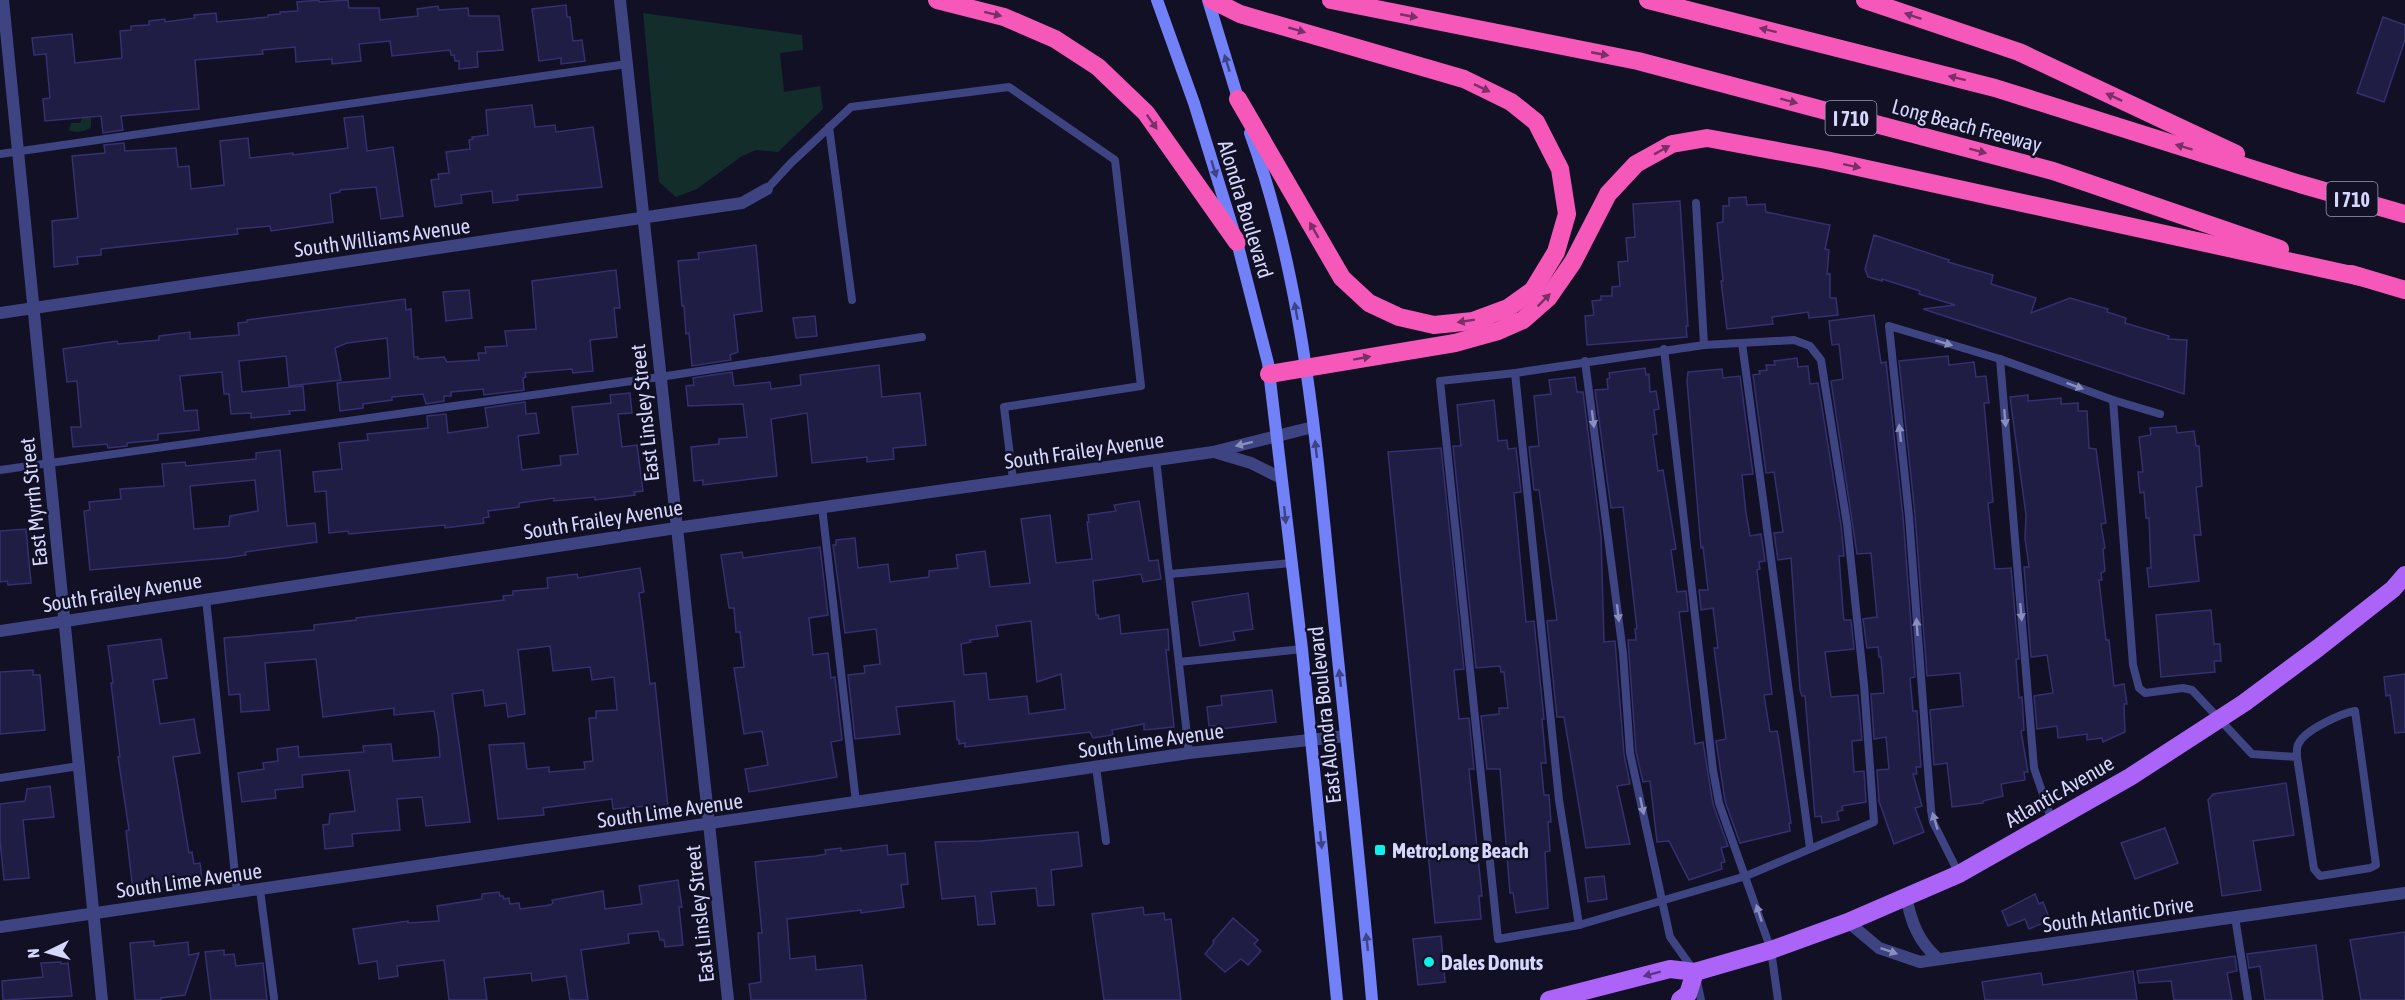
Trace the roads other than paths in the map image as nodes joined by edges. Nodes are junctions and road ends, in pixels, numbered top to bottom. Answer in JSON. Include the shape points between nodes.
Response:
{"nodes":[{"id":1,"x":3,"y":0,"type":"edge"},
{"id":2,"x":620,"y":0,"type":"edge"},
{"id":3,"x":937,"y":0,"type":"edge"},
{"id":4,"x":1157,"y":0,"type":"edge"},
{"id":5,"x":1210,"y":0,"type":"edge"},
{"id":6,"x":1331,"y":0,"type":"edge"},
{"id":7,"x":1648,"y":0,"type":"edge"},
{"id":8,"x":1865,"y":0,"type":"edge"},
{"id":9,"x":627,"y":64,"type":"junction"},
{"id":10,"x":1238,"y":99,"type":"junction"},
{"id":11,"x":829,"y":127,"type":"junction"},
{"id":12,"x":18,"y":151,"type":"junction"},
{"id":13,"x":0,"y":154,"type":"edge"},
{"id":14,"x":2300,"y":184,"type":"junction"},
{"id":15,"x":767,"y":189,"type":"joint"},
{"id":16,"x":1696,"y":203,"type":"dead end"},
{"id":17,"x":2405,"y":214,"type":"edge"},
{"id":18,"x":642,"y":218,"type":"junction"},
{"id":19,"x":1237,"y":242,"type":"junction"},
{"id":20,"x":2361,"y":277,"type":"junction"},
{"id":21,"x":2405,"y":290,"type":"edge"},
{"id":22,"x":852,"y":300,"type":"dead end"},
{"id":23,"x":34,"y":308,"type":"junction"},
{"id":24,"x":0,"y":313,"type":"edge"},
{"id":25,"x":922,"y":337,"type":"dead end"},
{"id":26,"x":1742,"y":344,"type":"junction"},
{"id":27,"x":1704,"y":345,"type":"junction"},
{"id":28,"x":1664,"y":350,"type":"junction"},
{"id":29,"x":2000,"y":359,"type":"junction"},
{"id":30,"x":1585,"y":362,"type":"junction"},
{"id":31,"x":1305,"y":369,"type":"junction"},
{"id":32,"x":1515,"y":373,"type":"junction"},
{"id":33,"x":1269,"y":374,"type":"junction"},
{"id":34,"x":660,"y":377,"type":"junction"},
{"id":35,"x":2113,"y":400,"type":"junction"},
{"id":36,"x":2160,"y":414,"type":"dead end"},
{"id":37,"x":1313,"y":427,"type":"junction"},
{"id":38,"x":1276,"y":436,"type":"junction"},
{"id":39,"x":1213,"y":452,"type":"junction"},
{"id":40,"x":1156,"y":459,"type":"junction"},
{"id":41,"x":49,"y":462,"type":"junction"},
{"id":42,"x":0,"y":470,"type":"edge"},
{"id":43,"x":1281,"y":478,"type":"junction"},
{"id":44,"x":1013,"y":480,"type":"junction"},
{"id":45,"x":822,"y":507,"type":"junction"},
{"id":46,"x":676,"y":528,"type":"junction"},
{"id":47,"x":1291,"y":563,"type":"junction"},
{"id":48,"x":1170,"y":574,"type":"junction"},
{"id":49,"x":2405,"y":575,"type":"edge"},
{"id":50,"x":206,"y":599,"type":"junction"},
{"id":51,"x":65,"y":621,"type":"junction"},
{"id":52,"x":0,"y":631,"type":"edge"},
{"id":53,"x":1302,"y":649,"type":"junction"},
{"id":54,"x":1179,"y":662,"type":"junction"},
{"id":55,"x":2220,"y":719,"type":"junction"},
{"id":56,"x":1346,"y":736,"type":"junction"},
{"id":57,"x":1311,"y":740,"type":"junction"},
{"id":58,"x":1189,"y":753,"type":"junction"},
{"id":59,"x":2297,"y":757,"type":"junction"},
{"id":60,"x":79,"y":766,"type":"junction"},
{"id":61,"x":1096,"y":766,"type":"junction"},
{"id":62,"x":0,"y":778,"type":"edge"},
{"id":63,"x":856,"y":802,"type":"junction"},
{"id":64,"x":2052,"y":821,"type":"junction"},
{"id":65,"x":709,"y":824,"type":"junction"},
{"id":66,"x":1106,"y":841,"type":"dead end"},
{"id":67,"x":1810,"y":848,"type":"junction"},
{"id":68,"x":1959,"y":874,"type":"junction"},
{"id":69,"x":1746,"y":876,"type":"junction"},
{"id":70,"x":260,"y":890,"type":"junction"},
{"id":71,"x":237,"y":893,"type":"junction"},
{"id":72,"x":2405,"y":893,"type":"edge"},
{"id":73,"x":1906,"y":896,"type":"junction"},
{"id":74,"x":1662,"y":902,"type":"junction"},
{"id":75,"x":94,"y":914,"type":"junction"},
{"id":76,"x":2235,"y":917,"type":"junction"},
{"id":77,"x":1848,"y":922,"type":"junction"},
{"id":78,"x":1579,"y":925,"type":"junction"},
{"id":79,"x":0,"y":927,"type":"edge"},
{"id":80,"x":1771,"y":950,"type":"junction"},
{"id":81,"x":1938,"y":959,"type":"junction"},
{"id":82,"x":1695,"y":972,"type":"junction"},
{"id":83,"x":274,"y":998,"type":"dead end"},
{"id":84,"x":102,"y":1000,"type":"edge"},
{"id":85,"x":728,"y":1000,"type":"edge"},
{"id":86,"x":1337,"y":1000,"type":"edge"},
{"id":87,"x":1372,"y":1000,"type":"edge"},
{"id":88,"x":1549,"y":1000,"type":"edge"},
{"id":89,"x":1680,"y":1000,"type":"edge"},
{"id":90,"x":1701,"y":1000,"type":"edge"},
{"id":91,"x":1778,"y":1000,"type":"edge"},
{"id":92,"x":2248,"y":1000,"type":"edge"}],
"edges":[{"from":1,"to":12,"type":"street","name":"East Myrrh Street"},
{"from":2,"to":9,"type":"street","name":"East Linsley Street"},
{"from":3,"to":19,"type":"highway","one_way":true,"via":[[1005,17],[1055,39],[1098,67],[1146,113]]},
{"from":4,"to":19,"type":"main road","name":"Alondra Boulevard","one_way":true},
{"from":10,"to":5,"type":"main road","name":"Alondra Boulevard","one_way":true},
{"from":5,"to":10,"type":"highway","one_way":true,"via":[[1240,14],[1464,79],[1511,102],[1536,122],[1560,169],[1567,214],[1556,252],[1533,291],[1508,308],[1473,321],[1434,325],[1399,317],[1369,303],[1342,278]]},
{"from":6,"to":20,"type":"highway","name":"Long Beach Freeway","number":"I 710","one_way":true,"via":[[1638,61],[2041,168]]},
{"from":14,"to":7,"type":"highway","name":"Long Beach Freeway","number":"I 710","one_way":true,"via":[[1995,88]]},
{"from":14,"to":8,"type":"highway","one_way":true,"via":[[2019,52]]},
{"from":9,"to":12,"type":"lane"},
{"from":9,"to":18,"type":"street","name":"East Linsley Street"},
{"from":31,"to":10,"type":"main road","name":"Alondra Boulevard","one_way":true,"via":[[1282,238],[1266,177]]},
{"from":11,"to":15,"type":"lane"},
{"from":11,"to":22,"type":"lane"},
{"from":11,"to":44,"type":"lane","via":[[851,107],[1009,87],[1115,160],[1141,386],[1004,407]]},
{"from":12,"to":13,"type":"lane"},
{"from":12,"to":23,"type":"street","name":"East Myrrh Street"},
{"from":14,"to":17,"type":"highway","name":"Long Beach Freeway","number":"I 710"},
{"from":15,"to":18,"type":"street","name":"South Williams Avenue","via":[[741,203]]},
{"from":16,"to":27,"type":"lane"},
{"from":18,"to":23,"type":"street","name":"South Williams Avenue"},
{"from":18,"to":34,"type":"street","name":"East Linsley Street"},
{"from":19,"to":33,"type":"main road","name":"Alondra Boulevard"},
{"from":20,"to":21,"type":"highway","name":"Long Beach Freeway","number":"I 710"},
{"from":31,"to":20,"type":"highway","one_way":true,"via":[[1455,343],[1523,320],[1548,298],[1573,262],[1608,194],[1636,164],[1672,144],[1707,138],[1826,160]]},
{"from":23,"to":24,"type":"street","name":"South Williams Avenue"},
{"from":23,"to":41,"type":"street","name":"East Myrrh Street"},
{"from":25,"to":34,"type":"lane"},
{"from":26,"to":27,"type":"lane"},
{"from":26,"to":67,"type":"lane"},
{"from":26,"to":67,"type":"lane","via":[[1794,340],[1810,346],[1821,360],[1847,524],[1874,822]]},
{"from":27,"to":28,"type":"lane"},
{"from":28,"to":30,"type":"lane"},
{"from":28,"to":69,"type":"lane","via":[[1713,770],[1719,803]]},
{"from":29,"to":35,"type":"lane","one_way":true},
{"from":29,"to":64,"type":"lane","one_way":true,"via":[[2034,768]]},
{"from":68,"to":29,"type":"lane","one_way":true,"via":[[1931,810],[1909,516],[1888,326]]},
{"from":30,"to":32,"type":"lane"},
{"from":30,"to":74,"type":"lane","one_way":true,"via":[[1623,653],[1630,753]]},
{"from":31,"to":33,"type":"highway"},
{"from":31,"to":37,"type":"main road","name":"Alondra Boulevard"},
{"from":32,"to":78,"type":"lane","via":[[1558,800]]},
{"from":32,"to":78,"type":"lane","via":[[1440,381],[1498,939]]},
{"from":33,"to":38,"type":"main road","name":"Alondra Boulevard"},
{"from":34,"to":41,"type":"lane"},
{"from":34,"to":46,"type":"street","name":"East Linsley Street"},
{"from":35,"to":36,"type":"lane"},
{"from":35,"to":55,"type":"lane","via":[[2133,665],[2139,688],[2145,693],[2183,687],[2192,690]]},
{"from":37,"to":38,"type":"street","name":"South Frailey Avenue"},
{"from":56,"to":37,"type":"main road","name":"East Alondra Boulevard","one_way":true},
{"from":38,"to":39,"type":"street","name":"South Frailey Avenue","one_way":true},
{"from":38,"to":43,"type":"main road","name":"East Alondra Boulevard"},
{"from":39,"to":40,"type":"street","name":"South Frailey Avenue"},
{"from":39,"to":43,"type":"street","name":"South Frailey Avenue","via":[[1251,463]]},
{"from":40,"to":44,"type":"street","name":"South Frailey Avenue"},
{"from":40,"to":48,"type":"lane"},
{"from":41,"to":42,"type":"lane"},
{"from":41,"to":51,"type":"street","name":"East Myrrh Street"},
{"from":43,"to":47,"type":"main road","name":"East Alondra Boulevard","one_way":true},
{"from":44,"to":45,"type":"street","name":"South Frailey Avenue"},
{"from":45,"to":46,"type":"street","name":"South Frailey Avenue"},
{"from":45,"to":63,"type":"lane"},
{"from":46,"to":50,"type":"street","name":"South Frailey Avenue"},
{"from":46,"to":65,"type":"street","name":"East Linsley Street"},
{"from":47,"to":48,"type":"lane"},
{"from":47,"to":53,"type":"main road","name":"East Alondra Boulevard"},
{"from":48,"to":54,"type":"lane"},
{"from":49,"to":55,"type":"main road","name":"Atlantic Avenue","via":[[2393,589],[2318,648]]},
{"from":50,"to":51,"type":"street","name":"South Frailey Avenue"},
{"from":50,"to":71,"type":"lane"},
{"from":51,"to":52,"type":"street","name":"South Frailey Avenue"},
{"from":51,"to":60,"type":"street","name":"East Myrrh Street"},
{"from":53,"to":54,"type":"lane"},
{"from":53,"to":57,"type":"main road","name":"East Alondra Boulevard"},
{"from":54,"to":58,"type":"lane"},
{"from":55,"to":59,"type":"lane","via":[[2252,754]]},
{"from":55,"to":64,"type":"main road","name":"Atlantic Avenue"},
{"from":56,"to":57,"type":"street","name":"South Lime Avenue"},
{"from":87,"to":56,"type":"main road","name":"East Alondra Boulevard","one_way":true},
{"from":57,"to":58,"type":"street","name":"South Lime Avenue"},
{"from":57,"to":86,"type":"main road","name":"East Alondra Boulevard","one_way":true},
{"from":58,"to":61,"type":"street","name":"South Lime Avenue"},
{"from":59,"to":59,"type":"lane","via":[[2299,742],[2305,735],[2355,711],[2376,865],[2320,876],[2314,869]]},
{"from":60,"to":62,"type":"lane"},
{"from":60,"to":75,"type":"street","name":"East Myrrh Street"},
{"from":61,"to":63,"type":"street","name":"South Lime Avenue"},
{"from":61,"to":66,"type":"lane"},
{"from":63,"to":65,"type":"street","name":"South Lime Avenue"},
{"from":64,"to":68,"type":"main road","name":"Atlantic Avenue"},
{"from":65,"to":70,"type":"street","name":"South Lime Avenue"},
{"from":65,"to":85,"type":"street","name":"East Linsley Street"},
{"from":67,"to":69,"type":"lane"},
{"from":68,"to":73,"type":"main road","name":"Atlantic Avenue"},
{"from":69,"to":74,"type":"lane"},
{"from":80,"to":69,"type":"lane","one_way":true},
{"from":70,"to":71,"type":"street","name":"South Lime Avenue"},
{"from":70,"to":83,"type":"lane"},
{"from":71,"to":75,"type":"street","name":"South Lime Avenue"},
{"from":72,"to":76,"type":"street","name":"South Atlantic Drive"},
{"from":73,"to":77,"type":"main road","name":"Atlantic Avenue"},
{"from":73,"to":81,"type":"street","via":[[1910,919],[1924,947]]},
{"from":74,"to":78,"type":"lane"},
{"from":74,"to":82,"type":"lane","via":[[1670,937]]},
{"from":75,"to":79,"type":"street","name":"South Lime Avenue"},
{"from":75,"to":84,"type":"street","name":"East Myrrh Street"},
{"from":76,"to":81,"type":"street","name":"South Atlantic Drive"},
{"from":76,"to":92,"type":"lane"},
{"from":77,"to":80,"type":"main road","name":"Atlantic Avenue"},
{"from":77,"to":81,"type":"street","name":"South Atlantic Drive","one_way":true,"via":[[1879,948],[1920,962]]},
{"from":80,"to":82,"type":"main road","name":"Atlantic Avenue"},
{"from":80,"to":91,"type":"lane"},
{"from":82,"to":88,"type":"main road","name":"Atlantic Avenue","one_way":true,"via":[[1670,969]]},
{"from":82,"to":89,"type":"main road","via":[[1688,994]]},
{"from":82,"to":90,"type":"lane"}]}
